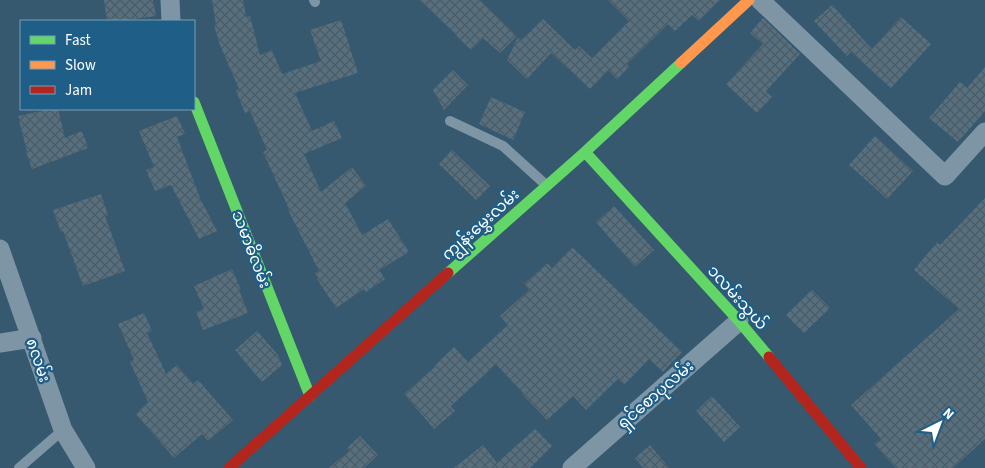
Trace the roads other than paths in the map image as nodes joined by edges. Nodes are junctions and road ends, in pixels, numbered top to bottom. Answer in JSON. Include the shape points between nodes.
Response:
{"nodes":[{"id":1,"x":170,"y":0,"type":"edge"},
{"id":2,"x":749,"y":0,"type":"edge"},
{"id":3,"x":760,"y":0,"type":"edge"},
{"id":4,"x":171,"y":20,"type":"edge"},
{"id":5,"x":195,"y":105,"type":"edge"},
{"id":6,"x":450,"y":121,"type":"dead end"},
{"id":7,"x":985,"y":132,"type":"edge"},
{"id":8,"x":585,"y":152,"type":"junction"},
{"id":9,"x":547,"y":186,"type":"junction"},
{"id":10,"x":0,"y":249,"type":"edge"},
{"id":11,"x":739,"y":321,"type":"junction"},
{"id":12,"x":32,"y":338,"type":"junction"},
{"id":13,"x":0,"y":343,"type":"edge"},
{"id":14,"x":310,"y":396,"type":"junction"},
{"id":15,"x":63,"y":430,"type":"junction"},
{"id":16,"x":19,"y":468,"type":"edge"},
{"id":17,"x":86,"y":468,"type":"edge"},
{"id":18,"x":229,"y":468,"type":"edge"},
{"id":19,"x":572,"y":468,"type":"edge"},
{"id":20,"x":861,"y":468,"type":"edge"}],
"edges":[{"from":1,"to":4,"type":"street"},
{"from":2,"to":8,"type":"street","name":"ကျွန်းမွှေးလမ်း"},
{"from":3,"to":7,"type":"street","via":[[945,176]]},
{"from":5,"to":14,"type":"street","name":"သမာဓိလမ်း"},
{"from":6,"to":9,"type":"lane","via":[[503,146]]},
{"from":8,"to":9,"type":"street","name":"ကျွန်းမွှေးလမ်း"},
{"from":8,"to":11,"type":"street","name":"၁လမ်းသွယ်"},
{"from":9,"to":14,"type":"street","name":"ကျွန်းမွှေးလမ်း"},
{"from":10,"to":12,"type":"street","name":"၈လမ်း"},
{"from":11,"to":19,"type":"street","name":"ရှင်စောပုလမ်း"},
{"from":11,"to":20,"type":"street","name":"၁လမ်းသွယ်"},
{"from":12,"to":13,"type":"street"},
{"from":12,"to":15,"type":"street","name":"၈လမ်း"},
{"from":14,"to":18,"type":"street","name":"ကျွန်းမွှေးလမ်း"},
{"from":15,"to":16,"type":"lane"},
{"from":15,"to":17,"type":"street","name":"၈လမ်း"}]}
